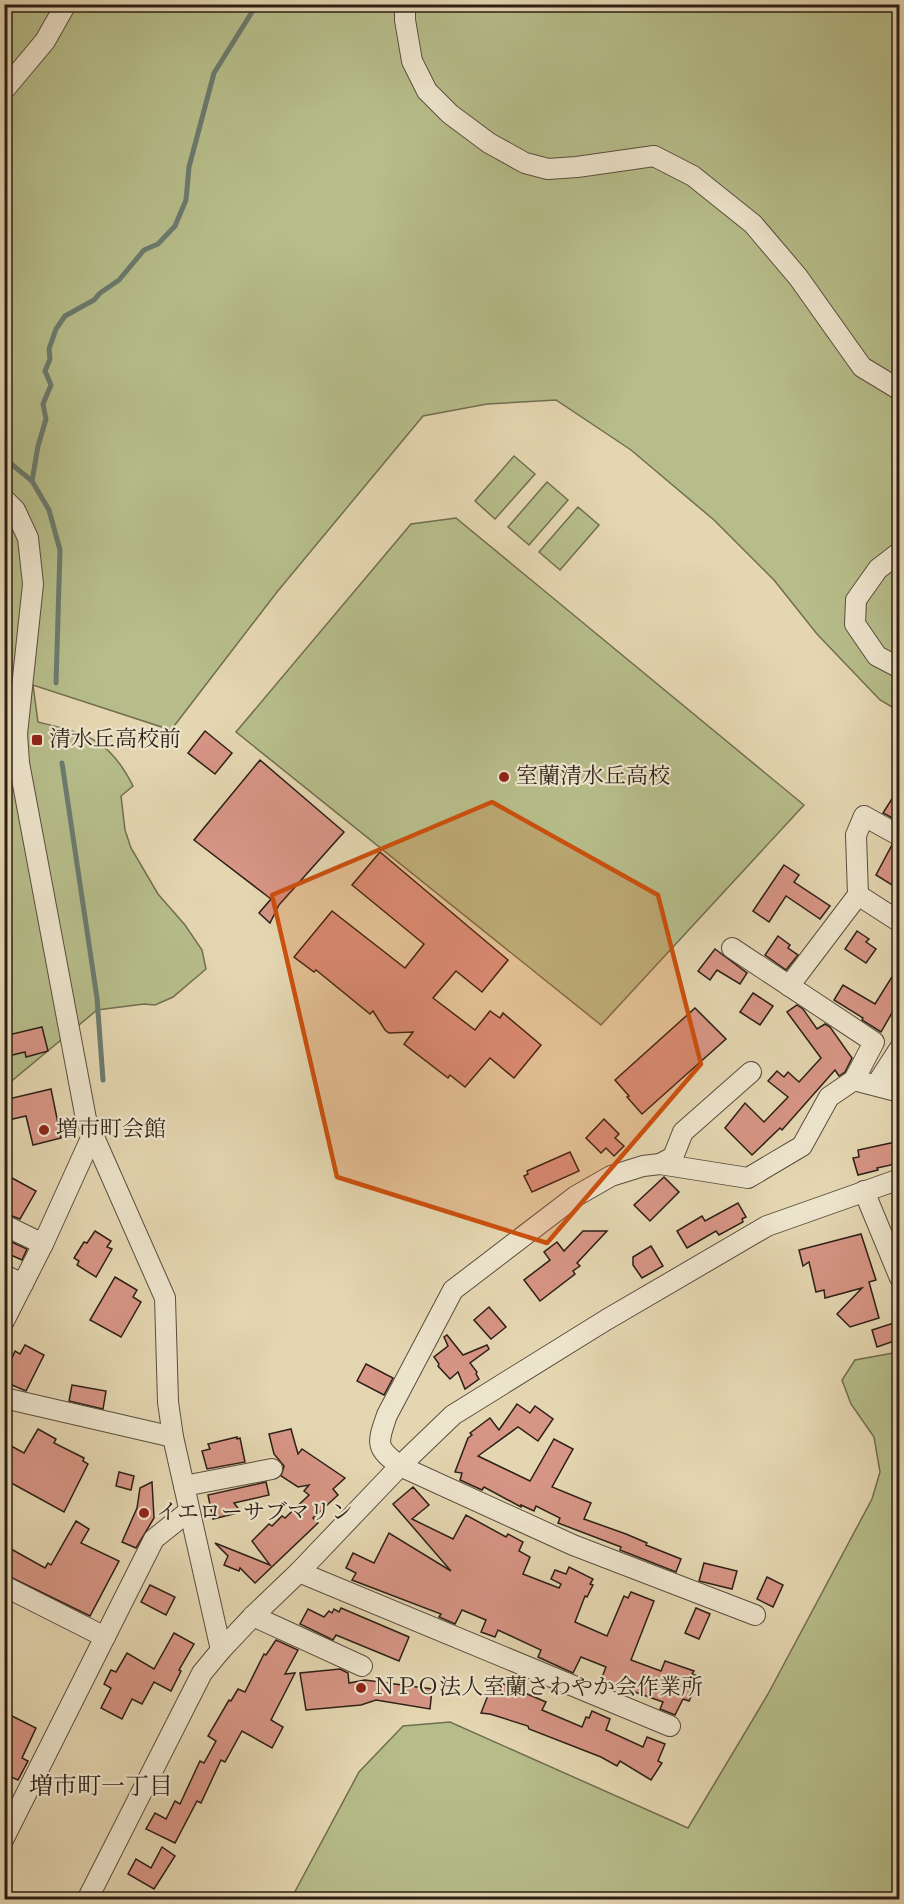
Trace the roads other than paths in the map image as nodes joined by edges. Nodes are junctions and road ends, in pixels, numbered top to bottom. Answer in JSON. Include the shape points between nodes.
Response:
{"nodes":[{"id":1,"x":66,"y":4,"type":"edge"},
{"id":2,"x":405,"y":4,"type":"edge"},
{"id":3,"x":4,"y":90,"type":"edge"},
{"id":4,"x":900,"y":390,"type":"edge"},
{"id":5,"x":4,"y":499,"type":"edge"},
{"id":6,"x":900,"y":552,"type":"edge"},
{"id":7,"x":900,"y":668,"type":"edge"},
{"id":8,"x":900,"y":836,"type":"edge"},
{"id":9,"x":858,"y":896,"type":"junction"},
{"id":10,"x":900,"y":922,"type":"edge"},
{"id":11,"x":732,"y":948,"type":"dead end"},
{"id":12,"x":789,"y":986,"type":"junction"},
{"id":13,"x":900,"y":1048,"type":"edge"},
{"id":14,"x":752,"y":1072,"type":"dead end"},
{"id":15,"x":854,"y":1080,"type":"junction"},
{"id":16,"x":876,"y":1085,"type":"junction"},
{"id":17,"x":900,"y":1092,"type":"edge"},
{"id":18,"x":92,"y":1136,"type":"junction"},
{"id":19,"x":660,"y":1164,"type":"junction"},
{"id":20,"x":900,"y":1179,"type":"edge"},
{"id":21,"x":864,"y":1191,"type":"junction"},
{"id":22,"x":4,"y":1225,"type":"edge"},
{"id":23,"x":43,"y":1244,"type":"junction"},
{"id":24,"x":4,"y":1275,"type":"edge"},
{"id":25,"x":900,"y":1278,"type":"edge"},
{"id":26,"x":23,"y":1284,"type":"junction"},
{"id":27,"x":4,"y":1321,"type":"edge"},
{"id":28,"x":4,"y":1398,"type":"edge"},
{"id":29,"x":174,"y":1437,"type":"junction"},
{"id":30,"x":400,"y":1466,"type":"junction"},
{"id":31,"x":272,"y":1469,"type":"dead end"},
{"id":32,"x":184,"y":1486,"type":"junction"},
{"id":33,"x":189,"y":1511,"type":"junction"},
{"id":34,"x":299,"y":1572,"type":"junction"},
{"id":35,"x":4,"y":1586,"type":"edge"},
{"id":36,"x":755,"y":1615,"type":"dead end"},
{"id":37,"x":253,"y":1616,"type":"junction"},
{"id":38,"x":105,"y":1637,"type":"junction"},
{"id":39,"x":220,"y":1650,"type":"junction"},
{"id":40,"x":362,"y":1666,"type":"dead end"},
{"id":41,"x":670,"y":1726,"type":"dead end"},
{"id":42,"x":4,"y":1838,"type":"edge"},
{"id":43,"x":87,"y":1899,"type":"edge"}],
"edges":[{"from":1,"to":3,"type":"street","via":[[45,41]]},
{"from":2,"to":4,"type":"street","via":[[412,61],[426,91],[450,114],[489,143],[525,163],[548,169],[654,156],[693,176],[753,224],[798,277],[862,367]]},
{"from":5,"to":18,"type":"street","via":[[15,510],[28,538],[33,584],[17,734],[20,764]]},
{"from":6,"to":7,"type":"street","via":[[878,569],[856,600],[855,624],[877,656]]},
{"from":8,"to":9,"type":"street","via":[[864,816],[856,835]]},
{"from":9,"to":10,"type":"street"},
{"from":9,"to":12,"type":"street"},
{"from":11,"to":12,"type":"street"},
{"from":12,"to":15,"type":"street","via":[[874,1042]]},
{"from":13,"to":16,"type":"street"},
{"from":14,"to":19,"type":"street","via":[[683,1132],[673,1157]]},
{"from":15,"to":16,"type":"street"},
{"from":15,"to":19,"type":"street","via":[[829,1097],[802,1146],[748,1178]]},
{"from":16,"to":17,"type":"street"},
{"from":18,"to":23,"type":"street"},
{"from":18,"to":29,"type":"street","via":[[165,1298],[168,1402]]},
{"from":19,"to":30,"type":"street","via":[[611,1176],[576,1196],[453,1290],[387,1415],[380,1436],[385,1455]]},
{"from":20,"to":21,"type":"street"},
{"from":21,"to":25,"type":"street"},
{"from":21,"to":30,"type":"street","via":[[767,1226],[606,1320],[453,1415]]},
{"from":22,"to":23,"type":"street"},
{"from":23,"to":26,"type":"street"},
{"from":24,"to":26,"type":"street"},
{"from":26,"to":27,"type":"street"},
{"from":28,"to":29,"type":"street"},
{"from":29,"to":32,"type":"street"},
{"from":30,"to":34,"type":"street"},
{"from":30,"to":36,"type":"street","via":[[573,1545]]},
{"from":31,"to":32,"type":"street"},
{"from":32,"to":33,"type":"street"},
{"from":33,"to":38,"type":"street","via":[[154,1539]]},
{"from":33,"to":39,"type":"street"},
{"from":34,"to":37,"type":"street"},
{"from":34,"to":41,"type":"street"},
{"from":35,"to":38,"type":"street"},
{"from":37,"to":39,"type":"street"},
{"from":37,"to":40,"type":"street"},
{"from":38,"to":42,"type":"street"},
{"from":39,"to":43,"type":"street","via":[[202,1673]]}]}
